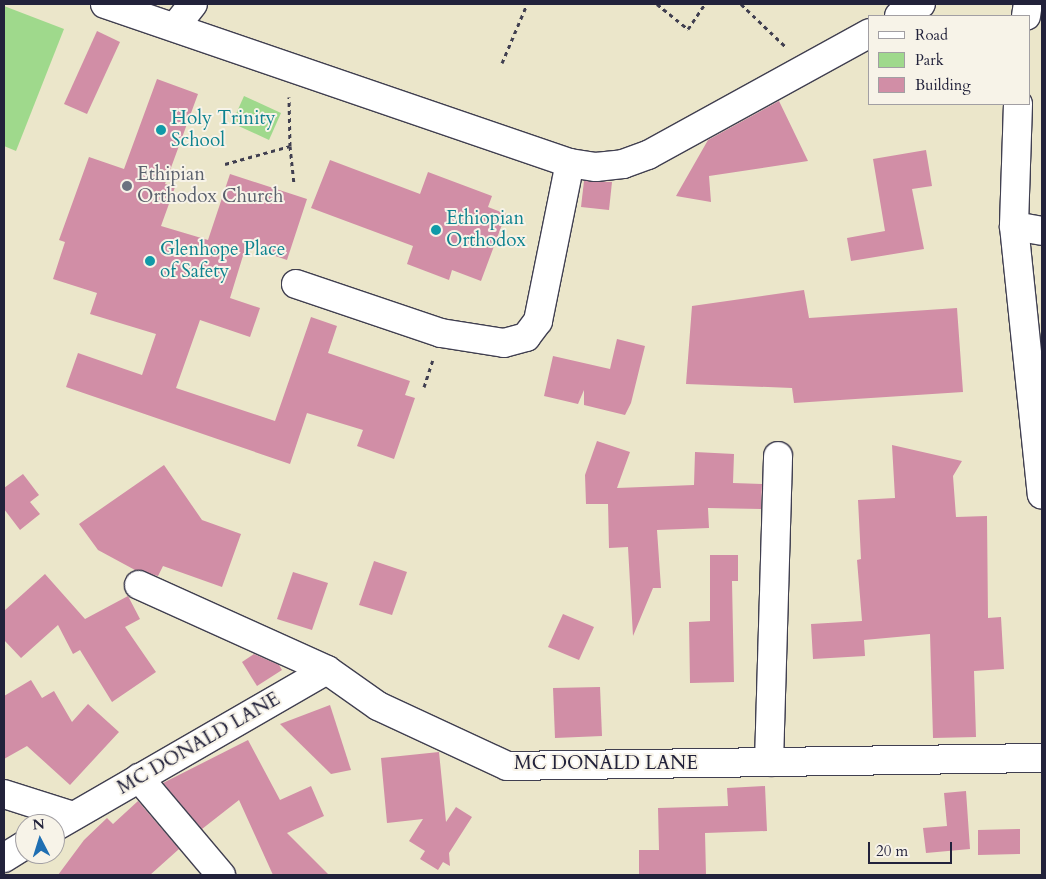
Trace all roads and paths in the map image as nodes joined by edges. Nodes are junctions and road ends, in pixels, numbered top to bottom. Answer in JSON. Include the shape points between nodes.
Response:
{"nodes":[{"id":1,"x":105,"y":4,"type":"edge"},
{"id":2,"x":193,"y":4,"type":"edge"},
{"id":3,"x":527,"y":4,"type":"edge"},
{"id":4,"x":658,"y":4,"type":"edge"},
{"id":5,"x":704,"y":4,"type":"edge"},
{"id":6,"x":741,"y":4,"type":"edge"},
{"id":7,"x":921,"y":4,"type":"edge"},
{"id":8,"x":901,"y":15,"type":"edge"},
{"id":9,"x":175,"y":27,"type":"junction"},
{"id":10,"x":868,"y":34,"type":"edge"},
{"id":11,"x":502,"y":63,"type":"dead end"},
{"id":12,"x":289,"y":67,"type":"junction"},
{"id":13,"x":808,"y":68,"type":"junction"},
{"id":14,"x":1018,"y":105,"type":"edge"},
{"id":15,"x":290,"y":146,"type":"junction"},
{"id":16,"x":570,"y":163,"type":"junction"},
{"id":17,"x":225,"y":164,"type":"dead end"},
{"id":18,"x":294,"y":183,"type":"dead end"},
{"id":19,"x":1014,"y":226,"type":"junction"},
{"id":20,"x":1042,"y":231,"type":"edge"},
{"id":21,"x":296,"y":284,"type":"dead end"},
{"id":22,"x":1039,"y":448,"type":"edge"},
{"id":23,"x":778,"y":456,"type":"dead end"},
{"id":24,"x":1042,"y":495,"type":"edge"},
{"id":25,"x":139,"y":585,"type":"dead end"},
{"id":26,"x":327,"y":670,"type":"junction"},
{"id":27,"x":1042,"y":758,"type":"edge"},
{"id":28,"x":769,"y":762,"type":"junction"},
{"id":29,"x":139,"y":778,"type":"junction"},
{"id":30,"x":4,"y":794,"type":"edge"},
{"id":31,"x":47,"y":814,"type":"edge"},
{"id":32,"x":65,"y":821,"type":"edge"},
{"id":33,"x":15,"y":851,"type":"edge"},
{"id":34,"x":4,"y":858,"type":"edge"},
{"id":35,"x":221,"y":875,"type":"edge"}],
"edges":[{"from":1,"to":9,"type":"street"},
{"from":2,"to":9,"type":"street"},
{"from":3,"to":11,"type":"path"},
{"from":4,"to":5,"type":"path","via":[[688,29]]},
{"from":6,"to":13,"type":"path"},
{"from":7,"to":8,"type":"street"},
{"from":9,"to":12,"type":"street"},
{"from":10,"to":13,"type":"street"},
{"from":12,"to":15,"type":"path"},
{"from":12,"to":16,"type":"street"},
{"from":13,"to":16,"type":"street","via":[[648,155],[623,164],[596,167]]},
{"from":14,"to":19,"type":"street"},
{"from":15,"to":17,"type":"path"},
{"from":15,"to":18,"type":"path"},
{"from":16,"to":21,"type":"street","via":[[538,321],[526,337],[504,343],[441,333]]},
{"from":19,"to":20,"type":"street"},
{"from":19,"to":22,"type":"street"},
{"from":22,"to":24,"type":"street"},
{"from":23,"to":28,"type":"street"},
{"from":25,"to":26,"type":"street"},
{"from":26,"to":28,"type":"street","name":"MC DONALD LANE","via":[[378,706],[507,766]]},
{"from":26,"to":29,"type":"street","name":"MC DONALD LANE"},
{"from":27,"to":28,"type":"street","name":"MC DONALD LANE"},
{"from":29,"to":32,"type":"street","name":"MC DONALD LANE"},
{"from":29,"to":35,"type":"street"},
{"from":30,"to":31,"type":"street"},
{"from":33,"to":34,"type":"street"}]}
